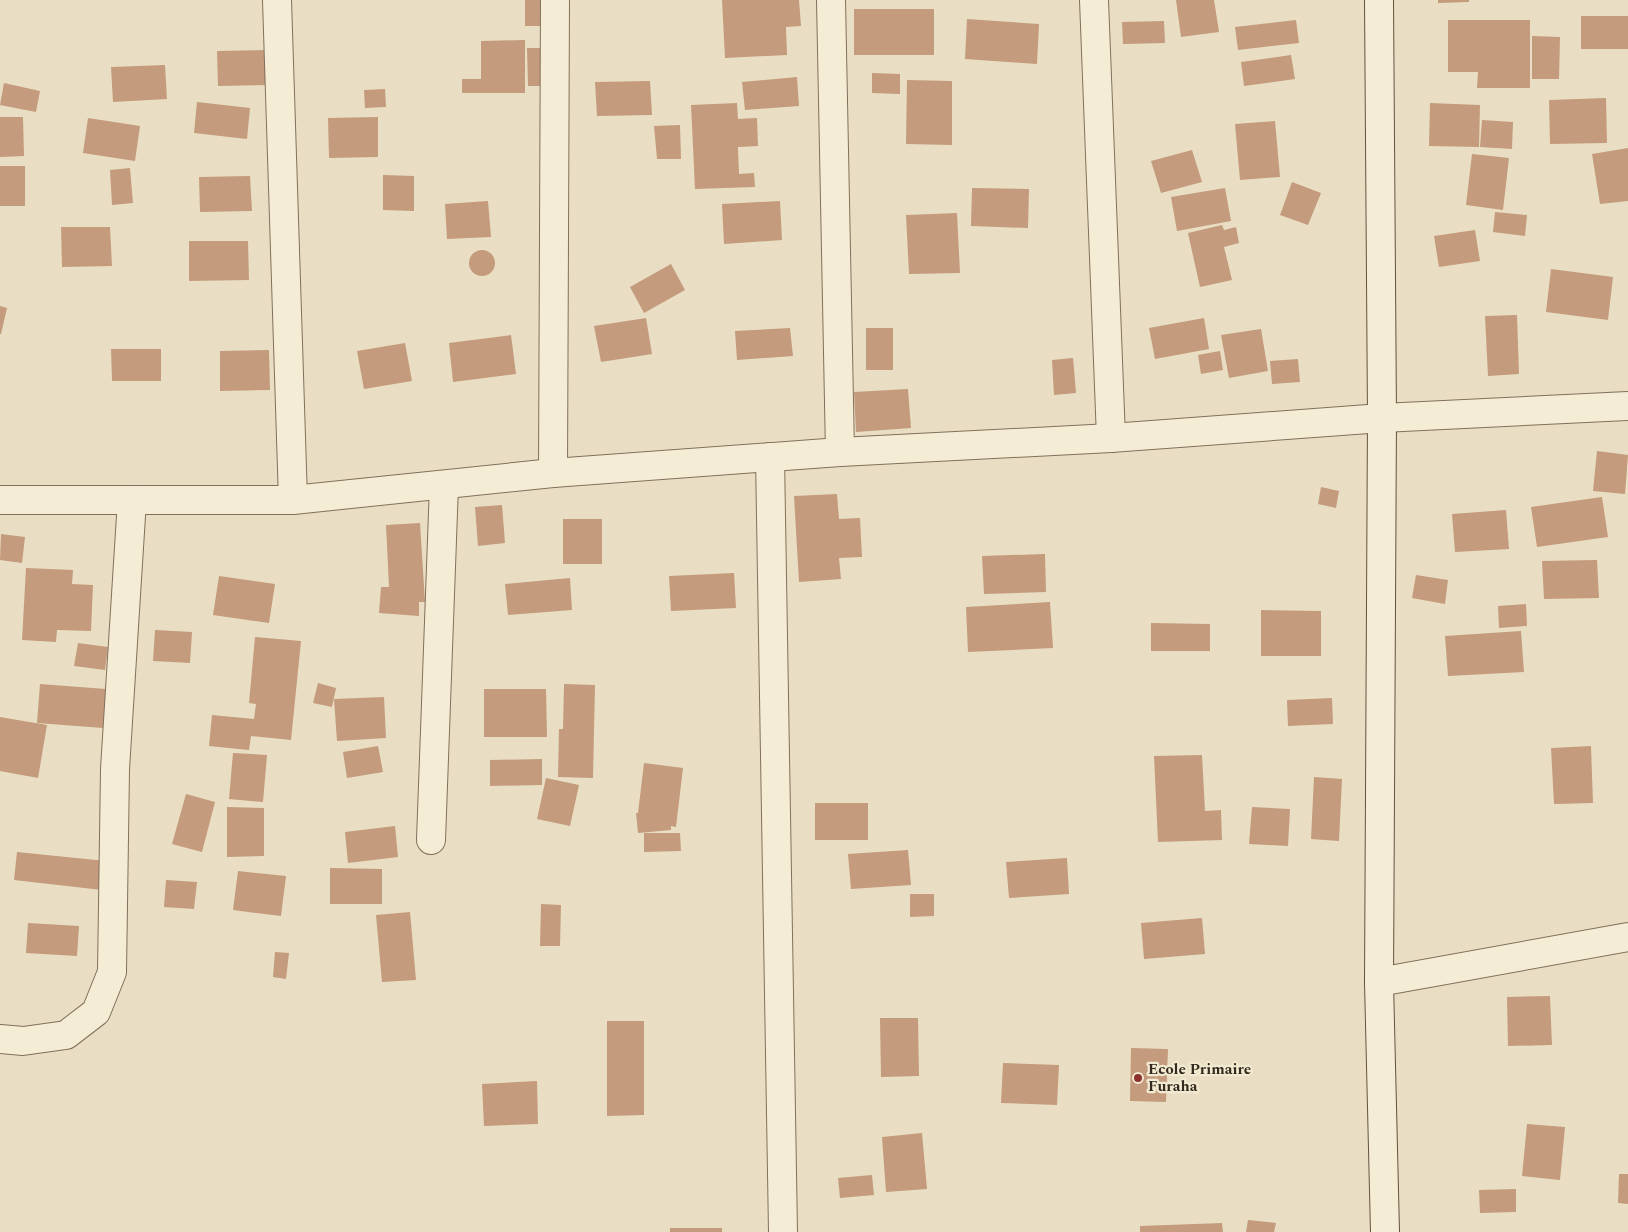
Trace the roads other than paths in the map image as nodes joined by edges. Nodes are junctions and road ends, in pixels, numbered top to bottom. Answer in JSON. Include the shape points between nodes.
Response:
{"nodes":[{"id":1,"x":277,"y":0,"type":"edge"},
{"id":2,"x":555,"y":0,"type":"edge"},
{"id":3,"x":831,"y":0,"type":"edge"},
{"id":4,"x":1094,"y":0,"type":"edge"},
{"id":5,"x":1379,"y":0,"type":"edge"},
{"id":6,"x":1628,"y":406,"type":"edge"},
{"id":7,"x":1382,"y":418,"type":"junction"},
{"id":8,"x":1111,"y":438,"type":"junction"},
{"id":9,"x":840,"y":452,"type":"junction"},
{"id":10,"x":770,"y":458,"type":"junction"},
{"id":11,"x":553,"y":473,"type":"junction"},
{"id":12,"x":444,"y":484,"type":"junction"},
{"id":13,"x":0,"y":500,"type":"edge"},
{"id":14,"x":132,"y":500,"type":"junction"},
{"id":15,"x":293,"y":500,"type":"junction"},
{"id":16,"x":432,"y":840,"type":"dead end"},
{"id":17,"x":1628,"y":937,"type":"edge"},
{"id":18,"x":1379,"y":982,"type":"junction"},
{"id":19,"x":0,"y":1039,"type":"edge"},
{"id":20,"x":783,"y":1232,"type":"edge"},
{"id":21,"x":1385,"y":1232,"type":"edge"}],
"edges":[{"from":1,"to":15,"type":"street"},
{"from":2,"to":11,"type":"street"},
{"from":3,"to":9,"type":"street"},
{"from":4,"to":8,"type":"street"},
{"from":5,"to":7,"type":"street"},
{"from":6,"to":7,"type":"street"},
{"from":7,"to":8,"type":"street"},
{"from":7,"to":18,"type":"street"},
{"from":8,"to":9,"type":"street"},
{"from":9,"to":10,"type":"street"},
{"from":10,"to":11,"type":"street"},
{"from":10,"to":20,"type":"street"},
{"from":11,"to":12,"type":"street"},
{"from":12,"to":15,"type":"street"},
{"from":12,"to":16,"type":"street"},
{"from":13,"to":14,"type":"street"},
{"from":14,"to":15,"type":"street"},
{"from":14,"to":19,"type":"street","via":[[115,769],[112,972],[96,1012],[66,1035],[23,1041]]},
{"from":17,"to":18,"type":"street"},
{"from":18,"to":21,"type":"street"}]}
